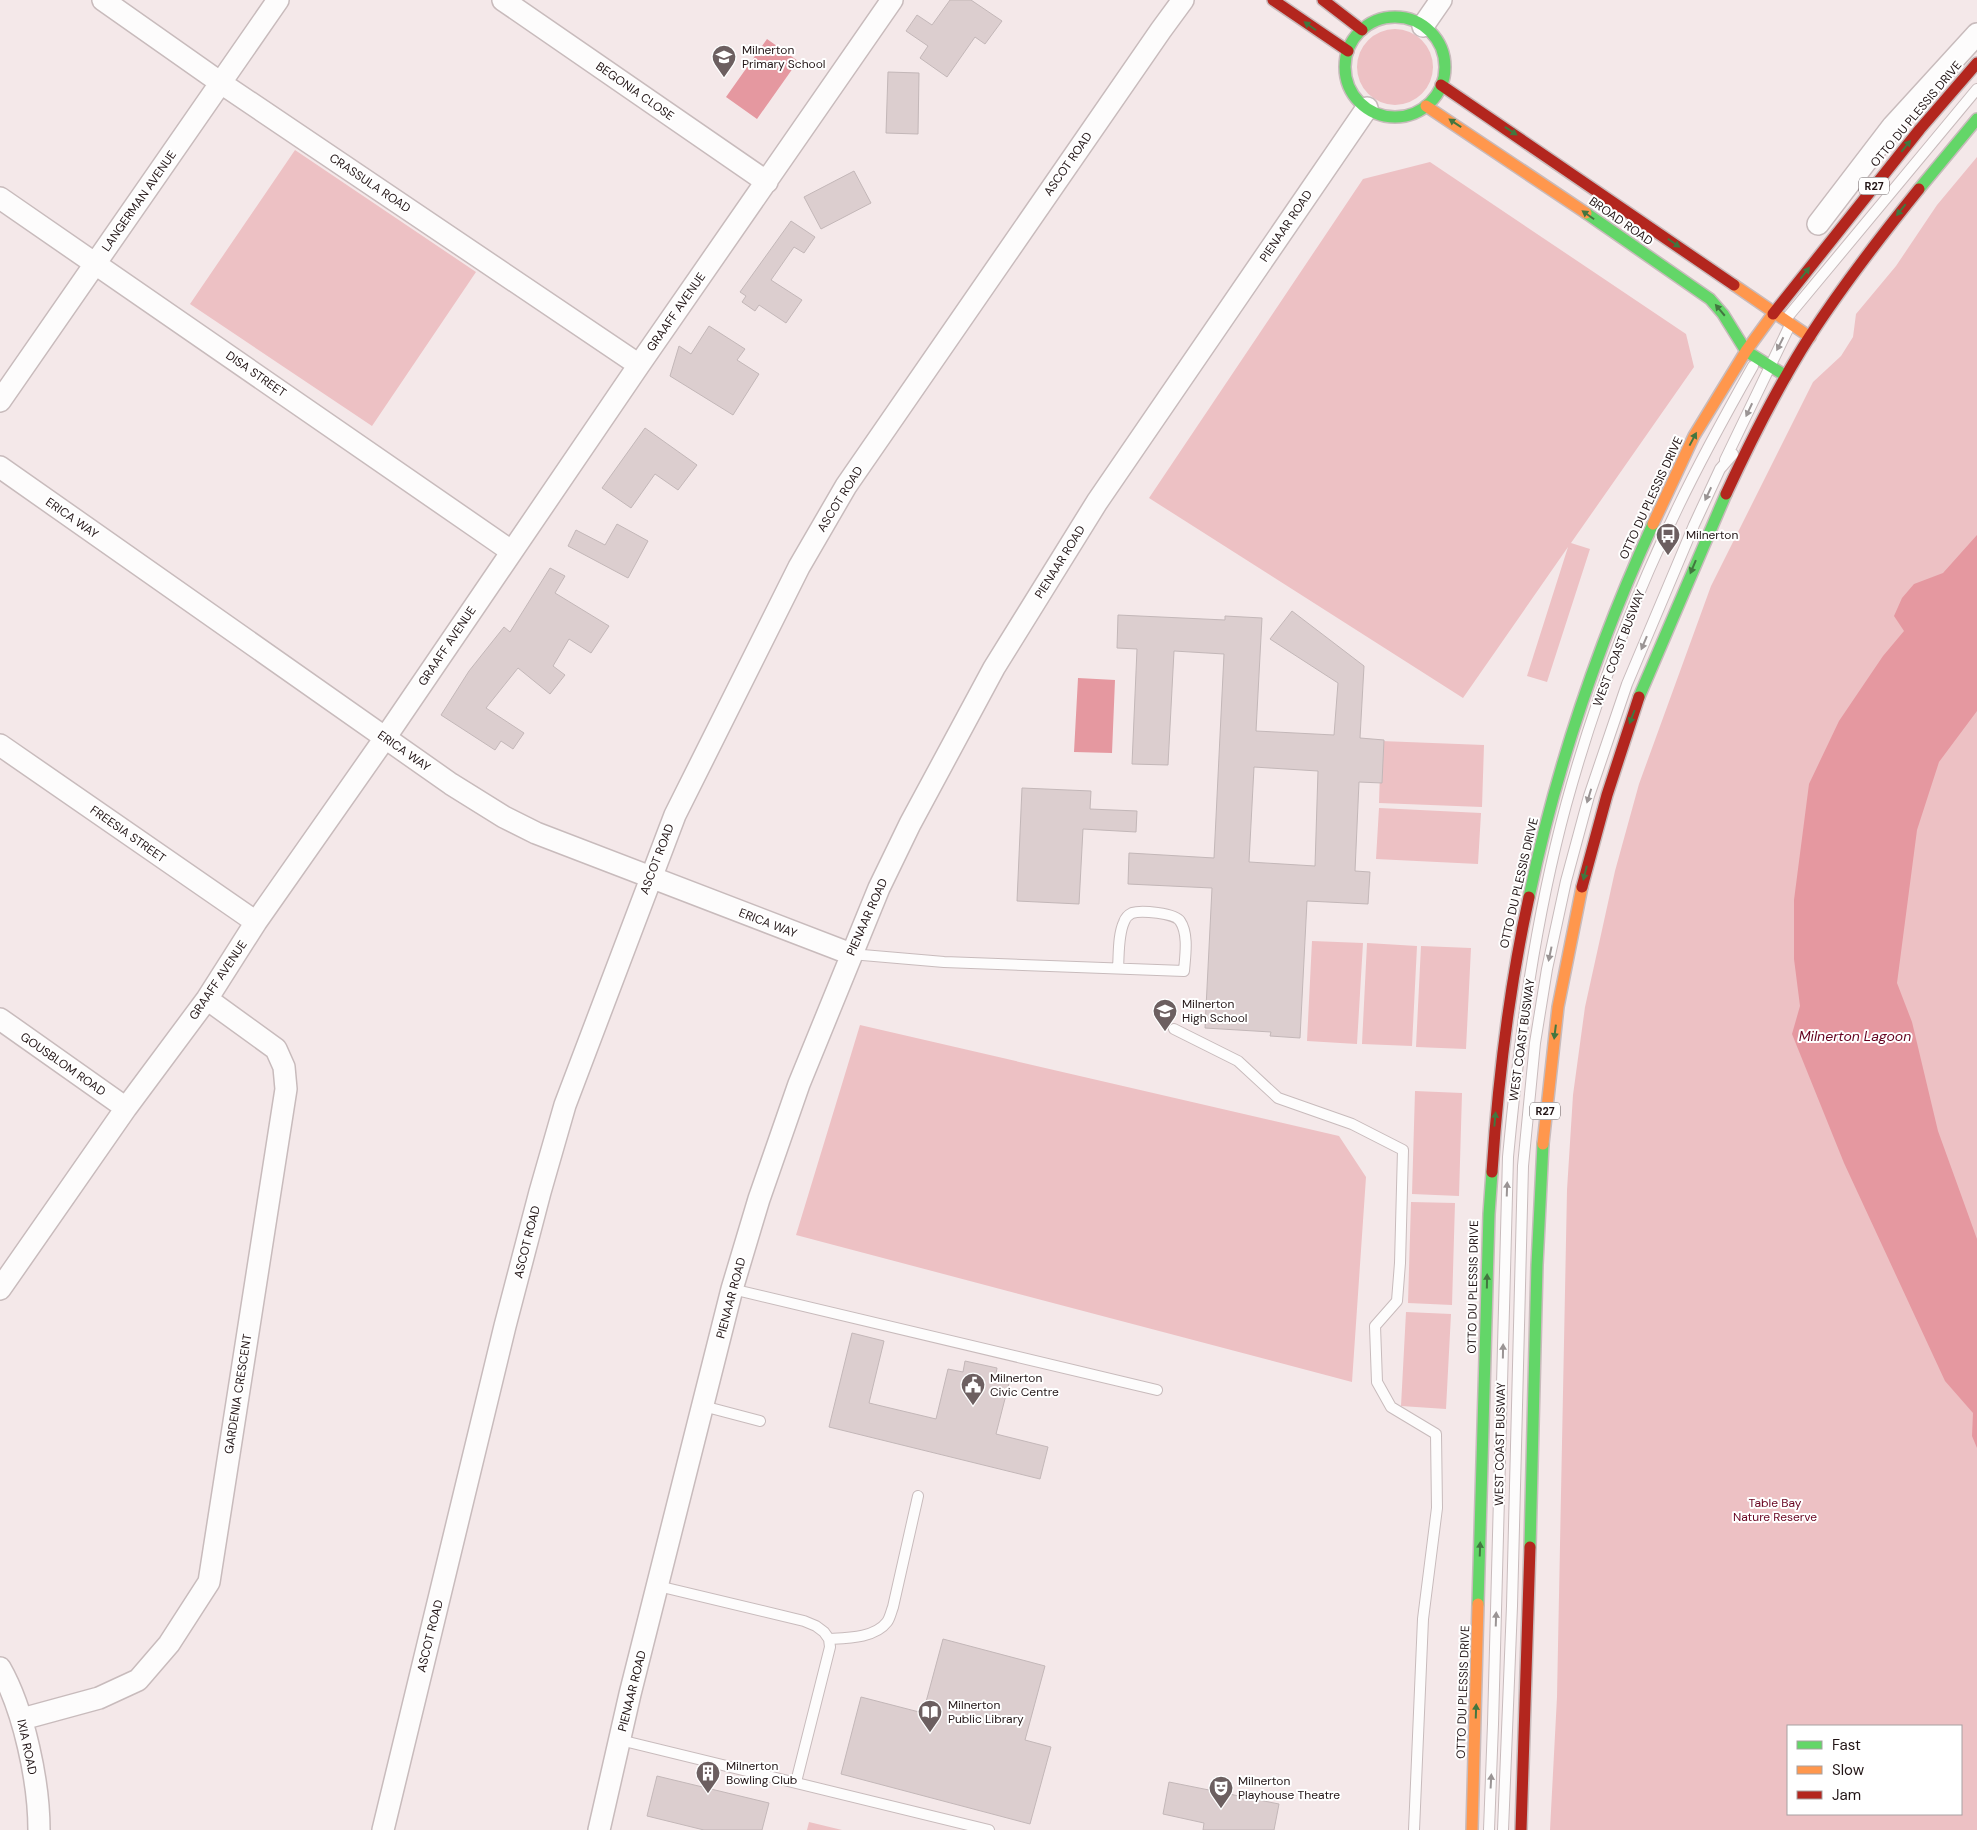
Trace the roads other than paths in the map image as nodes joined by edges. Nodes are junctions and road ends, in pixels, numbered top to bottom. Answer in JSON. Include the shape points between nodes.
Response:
{"nodes":[{"id":1,"x":102,"y":0,"type":"edge"},
{"id":2,"x":278,"y":0,"type":"edge"},
{"id":3,"x":503,"y":0,"type":"edge"},
{"id":4,"x":1183,"y":0,"type":"edge"},
{"id":5,"x":1273,"y":0,"type":"edge"},
{"id":6,"x":1322,"y":0,"type":"edge"},
{"id":7,"x":1441,"y":0,"type":"edge"},
{"id":8,"x":889,"y":1,"type":"edge"},
{"id":9,"x":1423,"y":26,"type":"junction"},
{"id":10,"x":1362,"y":30,"type":"junction"},
{"id":11,"x":1977,"y":34,"type":"edge"},
{"id":12,"x":1348,"y":51,"type":"junction"},
{"id":13,"x":1977,"y":64,"type":"edge"},
{"id":14,"x":221,"y":83,"type":"junction"},
{"id":15,"x":1441,"y":85,"type":"junction"},
{"id":16,"x":1977,"y":89,"type":"edge"},
{"id":17,"x":1426,"y":106,"type":"junction"},
{"id":18,"x":1367,"y":108,"type":"junction"},
{"id":19,"x":1977,"y":119,"type":"edge"},
{"id":20,"x":766,"y":182,"type":"junction"},
{"id":21,"x":0,"y":198,"type":"edge"},
{"id":22,"x":1818,"y":224,"type":"dead end"},
{"id":23,"x":1636,"y":232,"type":"junction"},
{"id":24,"x":96,"y":263,"type":"junction"},
{"id":25,"x":1774,"y":312,"type":"junction"},
{"id":26,"x":1788,"y":321,"type":"junction"},
{"id":27,"x":1774,"y":335,"type":"dead end"},
{"id":28,"x":1810,"y":337,"type":"junction"},
{"id":29,"x":1746,"y":351,"type":"junction"},
{"id":30,"x":1760,"y":354,"type":"junction"},
{"id":31,"x":639,"y":364,"type":"junction"},
{"id":32,"x":1770,"y":366,"type":"junction"},
{"id":33,"x":1786,"y":376,"type":"junction"},
{"id":34,"x":0,"y":401,"type":"edge"},
{"id":35,"x":1757,"y":427,"type":"junction"},
{"id":36,"x":0,"y":467,"type":"edge"},
{"id":37,"x":1720,"y":469,"type":"junction"},
{"id":38,"x":511,"y":551,"type":"junction"},
{"id":39,"x":385,"y":738,"type":"junction"},
{"id":40,"x":0,"y":745,"type":"edge"},
{"id":41,"x":650,"y":877,"type":"junction"},
{"id":42,"x":256,"y":922,"type":"junction"},
{"id":43,"x":851,"y":954,"type":"junction"},
{"id":44,"x":1118,"y":968,"type":"junction"},
{"id":45,"x":207,"y":999,"type":"junction"},
{"id":46,"x":0,"y":1019,"type":"edge"},
{"id":47,"x":1174,"y":1029,"type":"dead end"},
{"id":48,"x":126,"y":1108,"type":"junction"},
{"id":49,"x":732,"y":1289,"type":"junction"},
{"id":50,"x":0,"y":1290,"type":"edge"},
{"id":51,"x":1157,"y":1390,"type":"dead end"},
{"id":52,"x":703,"y":1406,"type":"junction"},
{"id":53,"x":760,"y":1421,"type":"dead end"},
{"id":54,"x":918,"y":1496,"type":"dead end"},
{"id":55,"x":658,"y":1586,"type":"junction"},
{"id":56,"x":829,"y":1639,"type":"junction"},
{"id":57,"x":0,"y":1668,"type":"edge"},
{"id":58,"x":22,"y":1719,"type":"junction"},
{"id":59,"x":620,"y":1740,"type":"junction"},
{"id":60,"x":796,"y":1782,"type":"junction"},
{"id":61,"x":39,"y":1830,"type":"edge"},
{"id":62,"x":383,"y":1830,"type":"edge"},
{"id":63,"x":599,"y":1830,"type":"edge"},
{"id":64,"x":989,"y":1830,"type":"edge"},
{"id":65,"x":1414,"y":1830,"type":"edge"},
{"id":66,"x":1472,"y":1830,"type":"edge"},
{"id":67,"x":1489,"y":1830,"type":"edge"},
{"id":68,"x":1503,"y":1830,"type":"edge"},
{"id":69,"x":1521,"y":1830,"type":"edge"}],
"edges":[{"from":1,"to":14,"type":"street","name":"CRASSULA ROAD"},
{"from":2,"to":14,"type":"street","name":"LANGERMAN AVENUE"},
{"from":3,"to":20,"type":"street","name":"BEGONIA CLOSE"},
{"from":4,"to":41,"type":"street","name":"ASCOT ROAD","via":[[846,486],[799,567],[710,743],[675,815]]},
{"from":12,"to":5,"type":"main road","one_way":true},
{"from":6,"to":10,"type":"main road"},
{"from":7,"to":9,"type":"street"},
{"from":8,"to":20,"type":"street","name":"GRAAFF AVENUE"},
{"from":9,"to":10,"type":"main road","via":[[1406,18],[1392,17]]},
{"from":9,"to":15,"type":"main road","via":[[1434,36],[1443,54]]},
{"from":10,"to":12,"type":"main road"},
{"from":11,"to":22,"type":"street","via":[[1893,126]]},
{"from":12,"to":18,"type":"main road","via":[[1345,66],[1348,86]]},
{"from":25,"to":13,"type":"main road","name":"OTTO DU PLESSIS DRIVE","number":"R27","one_way":true,"via":[[1920,129]]},
{"from":14,"to":24,"type":"street","name":"LANGERMAN AVENUE"},
{"from":14,"to":31,"type":"street","name":"CRASSULA ROAD"},
{"from":15,"to":17,"type":"main road"},
{"from":15,"to":23,"type":"main road","name":"BROAD ROAD","one_way":true,"via":[[1456,93]]},
{"from":16,"to":26,"type":"lane","name":"WEST COAST BUSWAY"},
{"from":17,"to":18,"type":"main road","via":[[1397,116]]},
{"from":23,"to":17,"type":"main road","name":"BROAD ROAD","one_way":true},
{"from":18,"to":43,"type":"street","name":"PIENAAR ROAD","via":[[1097,502],[994,668],[910,824]]},
{"from":19,"to":28,"type":"main road","number":"R27","one_way":true,"via":[[1879,239]]},
{"from":20,"to":31,"type":"street","name":"GRAAFF AVENUE"},
{"from":21,"to":24,"type":"street","name":"DISA STREET"},
{"from":23,"to":25,"type":"main road","name":"BROAD ROAD","one_way":true},
{"from":29,"to":23,"type":"main road","name":"BROAD ROAD","one_way":true,"via":[[1723,314]]},
{"from":24,"to":34,"type":"street","name":"LANGERMAN AVENUE"},
{"from":24,"to":38,"type":"street","name":"DISA STREET"},
{"from":25,"to":26,"type":"main road","name":"BROAD ROAD"},
{"from":25,"to":29,"type":"main road","name":"OTTO DU PLESSIS DRIVE","number":"R27"},
{"from":26,"to":27,"type":"lane","name":"WEST COAST BUSWAY"},
{"from":26,"to":28,"type":"main road","name":"BROAD ROAD"},
{"from":26,"to":32,"type":"lane","name":"WEST COAST BUSWAY","one_way":true},
{"from":28,"to":33,"type":"main road","number":"R27"},
{"from":29,"to":30,"type":"main road","name":"BROAD ROAD"},
{"from":66,"to":29,"type":"main road","name":"OTTO DU PLESSIS DRIVE","number":"R27","one_way":true,"via":[[1490,1186],[1501,1055],[1515,961],[1557,780],[1613,617],[1642,546],[1694,436]]},
{"from":30,"to":32,"type":"main road","name":"BROAD ROAD"},
{"from":67,"to":30,"type":"lane","name":"WEST COAST BUSWAY","one_way":true,"via":[[1508,1157],[1514,1089],[1544,901],[1569,796],[1599,701],[1636,603],[1678,506]]},
{"from":31,"to":38,"type":"street","name":"GRAAFF AVENUE"},
{"from":32,"to":33,"type":"main road","name":"BROAD ROAD"},
{"from":32,"to":37,"type":"lane","name":"WEST COAST BUSWAY","one_way":true},
{"from":33,"to":35,"type":"main road","number":"R27"},
{"from":35,"to":37,"type":"lane","name":"WEST COAST BUSWAY"},
{"from":35,"to":69,"type":"main road","number":"R27","one_way":true,"via":[[1700,550],[1628,728],[1593,840],[1558,1008],[1546,1097],[1538,1205]]},
{"from":36,"to":39,"type":"street","name":"ERICA WAY"},
{"from":37,"to":68,"type":"lane","name":"WEST COAST BUSWAY","one_way":true,"via":[[1669,582],[1611,727],[1566,881],[1535,1042],[1523,1166]]},
{"from":38,"to":39,"type":"street","name":"GRAAFF AVENUE"},
{"from":39,"to":41,"type":"street","name":"ERICA WAY","via":[[504,817],[536,833]]},
{"from":39,"to":42,"type":"street","name":"GRAAFF AVENUE"},
{"from":40,"to":42,"type":"street","name":"FREESIA STREET"},
{"from":41,"to":43,"type":"street","name":"ERICA WAY"},
{"from":41,"to":62,"type":"street","name":"ASCOT ROAD","via":[[565,1105],[540,1192]]},
{"from":42,"to":45,"type":"street","name":"GRAAFF AVENUE"},
{"from":43,"to":44,"type":"lane","via":[[944,962]]},
{"from":43,"to":49,"type":"street","name":"PIENAAR ROAD","via":[[796,1093]]},
{"from":44,"to":44,"type":"lane","via":[[1184,972],[1184,931],[1178,919],[1163,914],[1138,913],[1127,917],[1121,932]]},
{"from":45,"to":48,"type":"street","name":"GRAAFF AVENUE"},
{"from":45,"to":58,"type":"street","name":"GARDENIA CRESCENT","via":[[276,1049],[284,1067],[286,1090],[209,1582],[170,1644],[138,1680],[99,1698]]},
{"from":46,"to":48,"type":"street","name":"GOUSBLOM ROAD"},
{"from":47,"to":65,"type":"lane","via":[[1238,1061],[1278,1098],[1352,1124],[1403,1150],[1397,1301],[1375,1326],[1377,1382],[1391,1407],[1436,1434],[1437,1508],[1423,1619]]},
{"from":48,"to":50,"type":"street","name":"GRAAFF AVENUE"},
{"from":49,"to":51,"type":"lane"},
{"from":49,"to":52,"type":"street","name":"PIENAAR ROAD"},
{"from":52,"to":53,"type":"lane"},
{"from":52,"to":55,"type":"street","name":"PIENAAR ROAD"},
{"from":54,"to":56,"type":"lane","via":[[887,1622],[871,1633]]},
{"from":55,"to":56,"type":"lane","via":[[804,1621],[816,1626]]},
{"from":55,"to":59,"type":"street","name":"PIENAAR ROAD"},
{"from":56,"to":60,"type":"lane","via":[[828,1659]]},
{"from":57,"to":58,"type":"street","name":"IXIA ROAD"},
{"from":58,"to":61,"type":"street","name":"IXIA ROAD","via":[[34,1778]]},
{"from":59,"to":60,"type":"lane"},
{"from":59,"to":63,"type":"street","name":"PIENAAR ROAD"},
{"from":60,"to":64,"type":"lane"}]}
